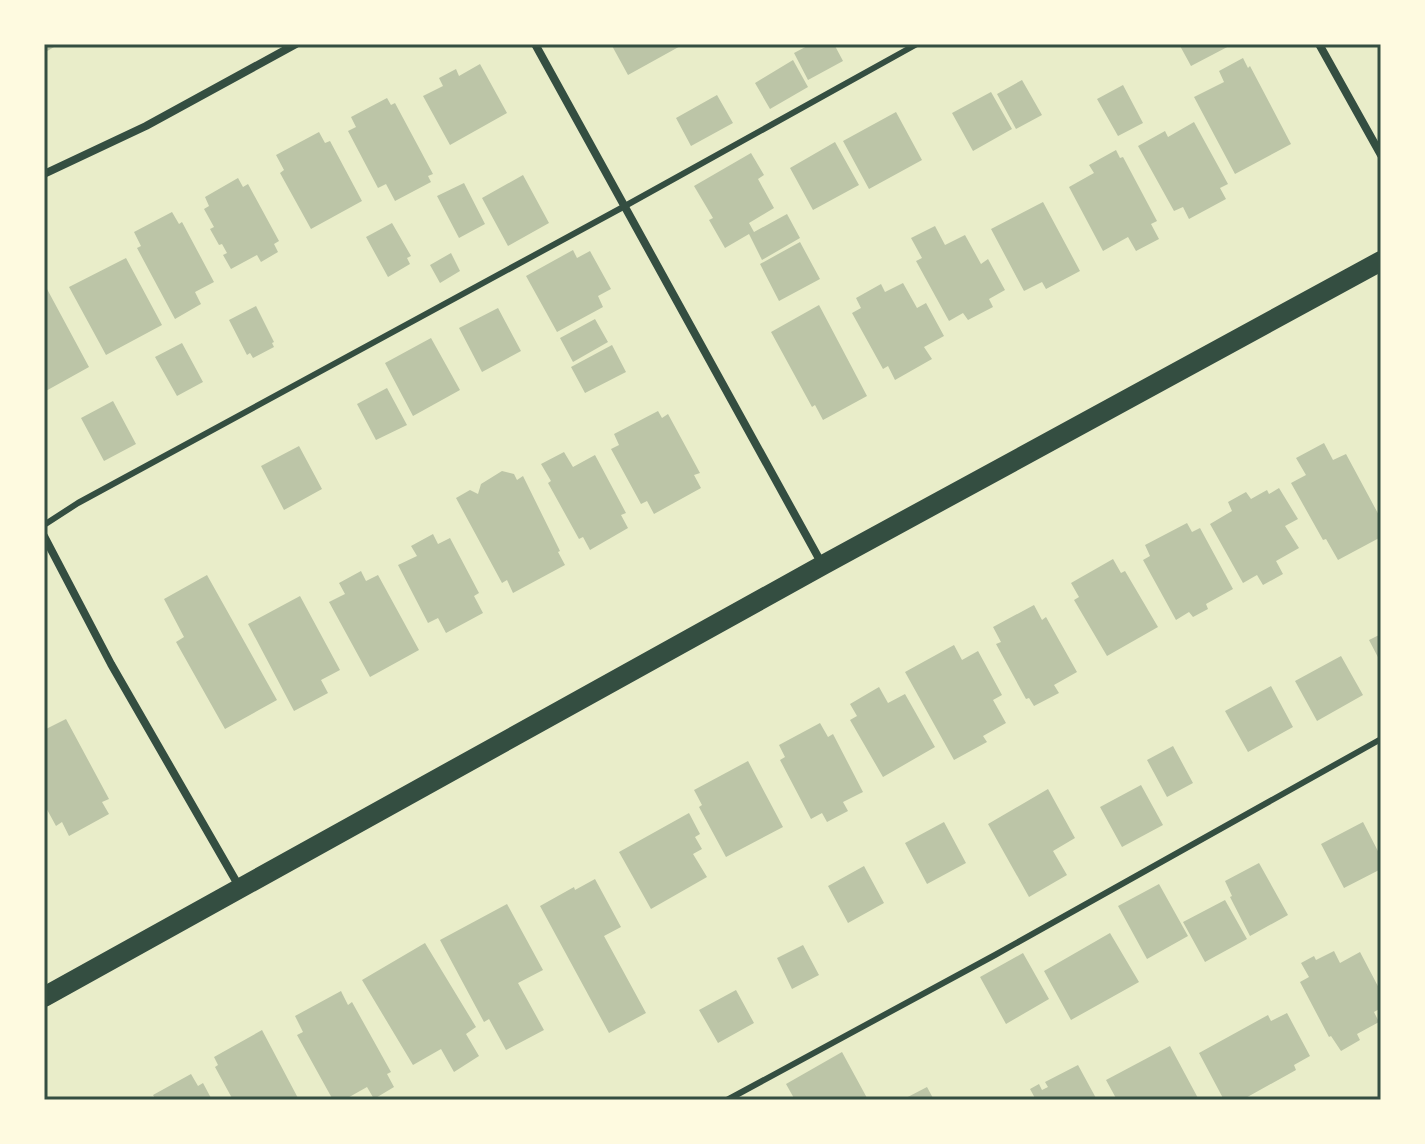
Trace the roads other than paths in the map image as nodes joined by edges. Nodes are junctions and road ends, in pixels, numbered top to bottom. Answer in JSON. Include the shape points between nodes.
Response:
{"nodes":[{"id":1,"x":296,"y":44,"type":"edge"},
{"id":2,"x":535,"y":44,"type":"edge"},
{"id":3,"x":917,"y":44,"type":"edge"},
{"id":4,"x":1319,"y":44,"type":"edge"},
{"id":5,"x":1381,"y":155,"type":"edge"},
{"id":6,"x":44,"y":174,"type":"edge"},
{"id":7,"x":625,"y":206,"type":"junction"},
{"id":8,"x":1381,"y":261,"type":"edge"},
{"id":9,"x":44,"y":525,"type":"edge"},
{"id":10,"x":44,"y":536,"type":"edge"},
{"id":11,"x":823,"y":565,"type":"junction"},
{"id":12,"x":1381,"y":739,"type":"edge"},
{"id":13,"x":241,"y":889,"type":"junction"},
{"id":14,"x":44,"y":997,"type":"edge"},
{"id":15,"x":727,"y":1100,"type":"edge"}],
"edges":[{"from":1,"to":6,"type":"street","via":[[146,126]]},
{"from":2,"to":7,"type":"street"},
{"from":3,"to":7,"type":"lane"},
{"from":4,"to":5,"type":"street"},
{"from":7,"to":9,"type":"lane"},
{"from":7,"to":11,"type":"street"},
{"from":8,"to":11,"type":"main road"},
{"from":10,"to":13,"type":"street"},
{"from":11,"to":13,"type":"main road"},
{"from":12,"to":15,"type":"lane"},
{"from":13,"to":14,"type":"main road"}]}
